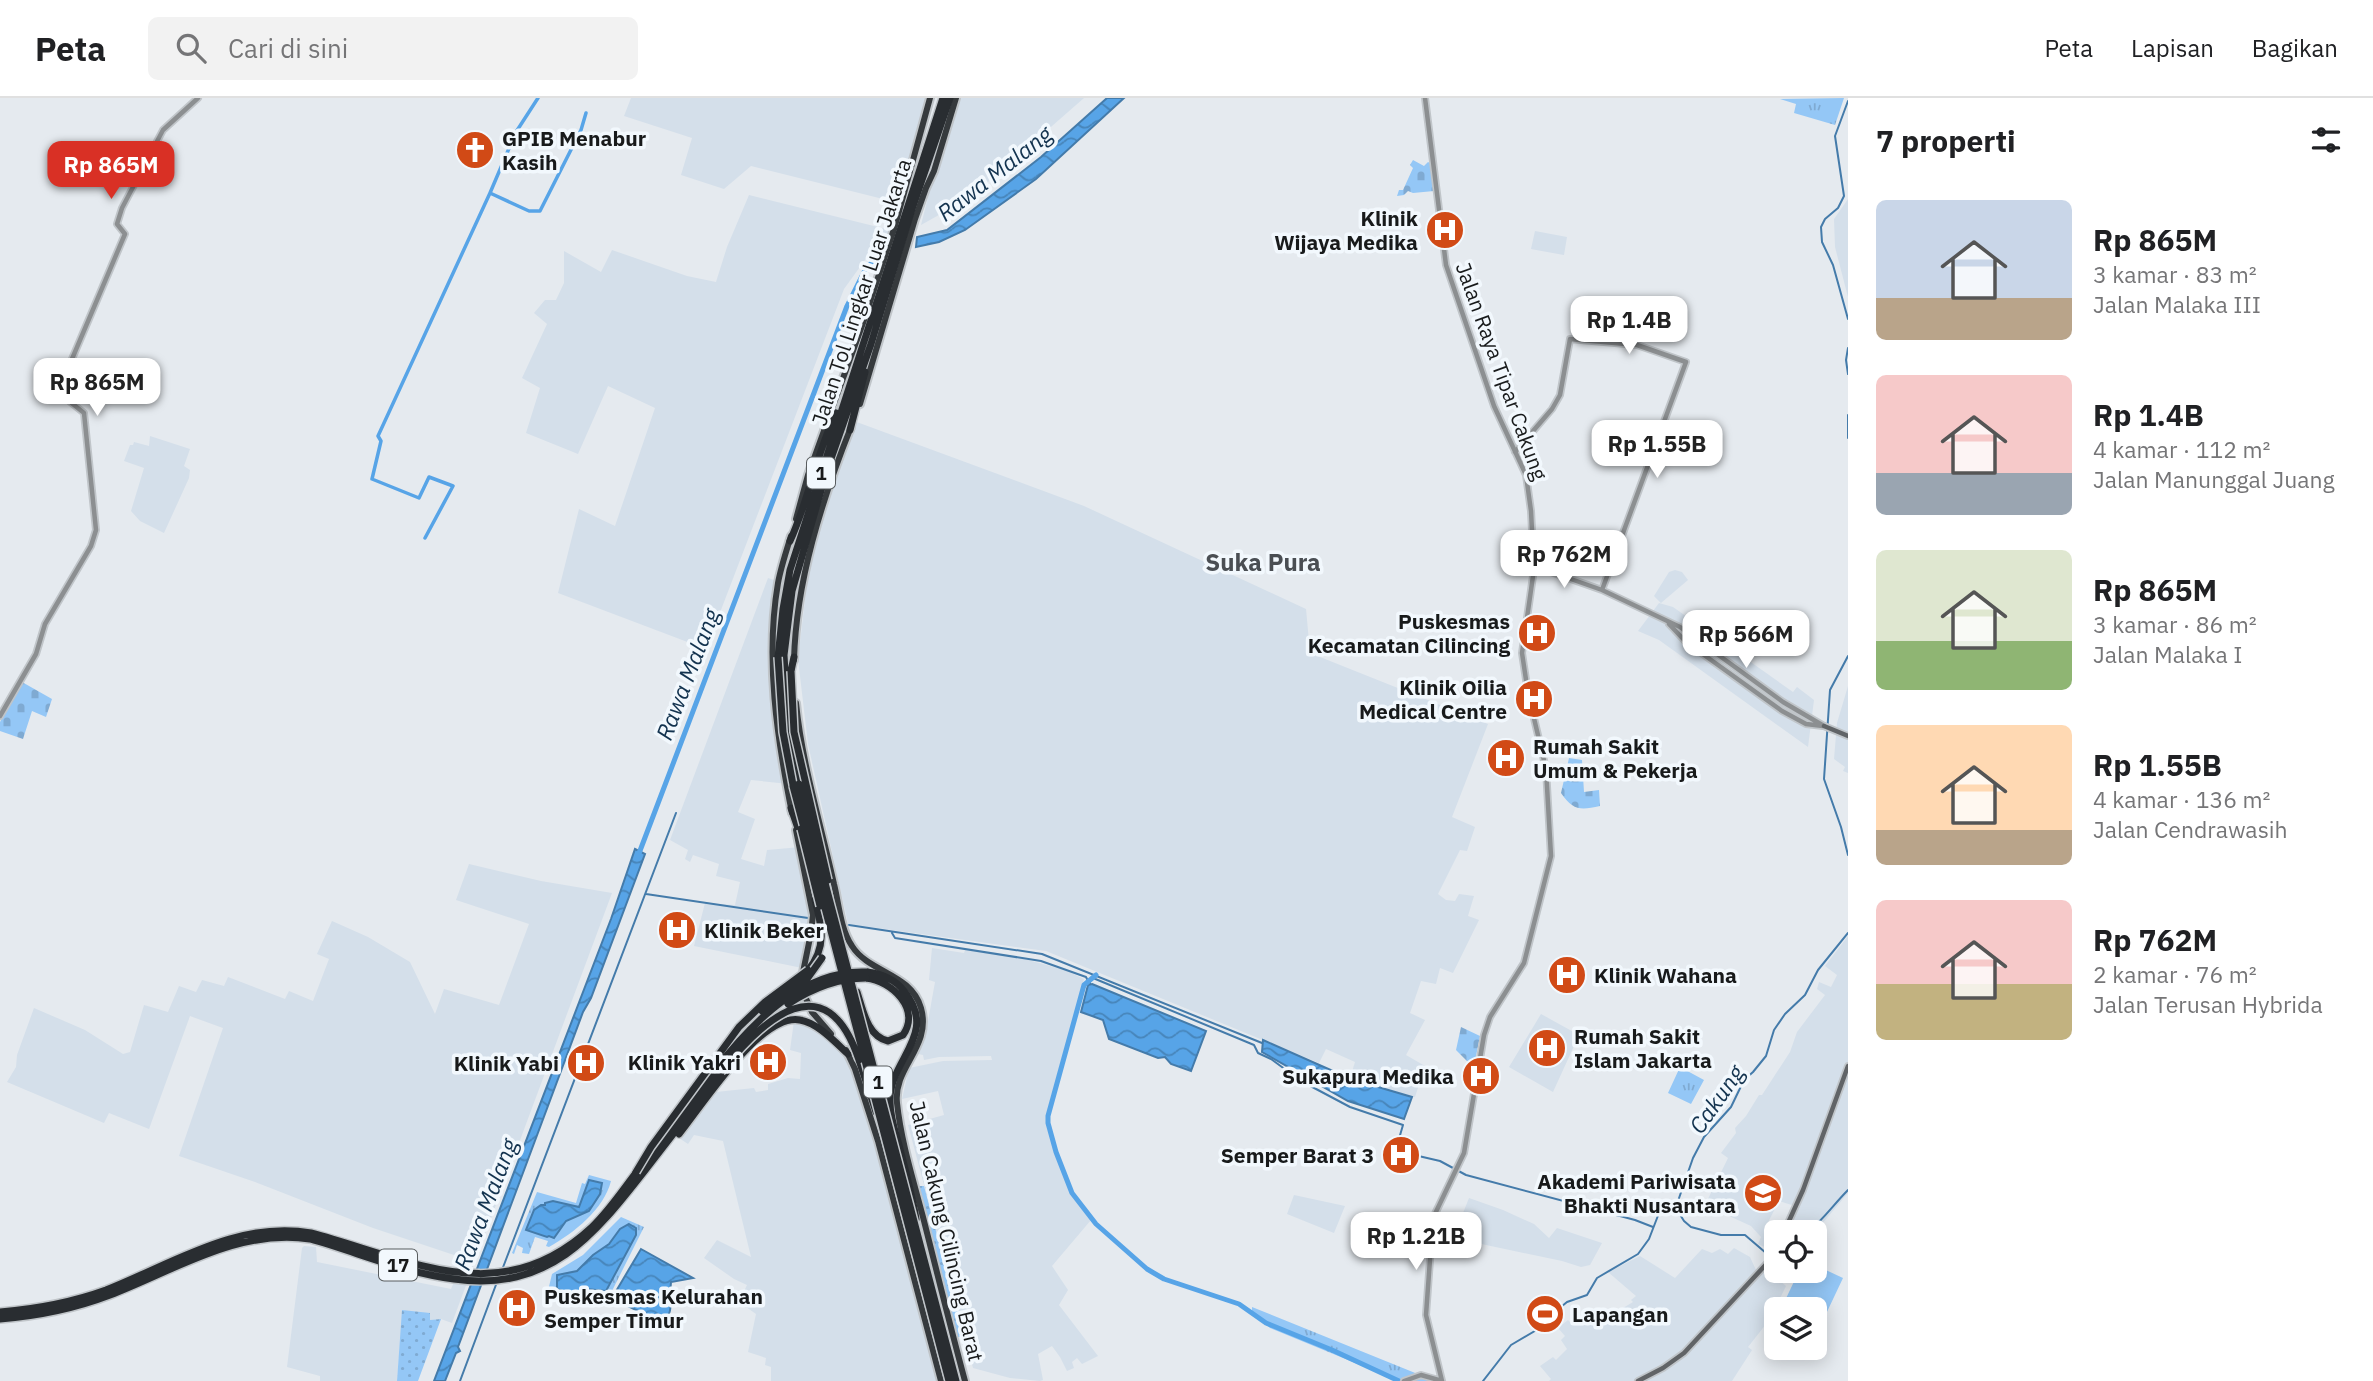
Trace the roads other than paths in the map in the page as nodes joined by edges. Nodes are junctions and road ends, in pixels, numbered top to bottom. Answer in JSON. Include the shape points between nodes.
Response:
{"nodes":[{"id":1,"x":198,"y":98,"type":"edge"},
{"id":2,"x":930,"y":98,"type":"edge"},
{"id":3,"x":943,"y":98,"type":"edge"},
{"id":4,"x":950,"y":98,"type":"edge"},
{"id":5,"x":956,"y":98,"type":"edge"},
{"id":6,"x":1425,"y":98,"type":"edge"},
{"id":7,"x":904,"y":227,"type":"junction"},
{"id":8,"x":871,"y":344,"type":"junction"},
{"id":9,"x":846,"y":394,"type":"junction"},
{"id":10,"x":850,"y":427,"type":"junction"},
{"id":11,"x":1515,"y":452,"type":"junction"},
{"id":12,"x":790,"y":541,"type":"junction"},
{"id":13,"x":1534,"y":566,"type":"junction"},
{"id":14,"x":1602,"y":590,"type":"junction"},
{"id":15,"x":1666,"y":621,"type":"junction"},
{"id":16,"x":793,"y":657,"type":"junction"},
{"id":17,"x":0,"y":716,"type":"edge"},
{"id":18,"x":1824,"y":726,"type":"junction"},
{"id":19,"x":1848,"y":736,"type":"edge"},
{"id":20,"x":810,"y":778,"type":"junction"},
{"id":21,"x":793,"y":784,"type":"junction"},
{"id":22,"x":815,"y":799,"type":"junction"},
{"id":23,"x":791,"y":806,"type":"junction"},
{"id":24,"x":835,"y":920,"type":"junction"},
{"id":25,"x":843,"y":948,"type":"junction"},
{"id":26,"x":833,"y":980,"type":"junction"},
{"id":27,"x":848,"y":1054,"type":"junction"},
{"id":28,"x":1848,"y":1066,"type":"edge"},
{"id":29,"x":718,"y":1070,"type":"junction"},
{"id":30,"x":886,"y":1139,"type":"junction"},
{"id":31,"x":638,"y":1174,"type":"junction"},
{"id":32,"x":1789,"y":1220,"type":"edge"},
{"id":33,"x":920,"y":1243,"type":"junction"},
{"id":34,"x":1764,"y":1264,"type":"edge"},
{"id":35,"x":940,"y":1286,"type":"junction"},
{"id":36,"x":919,"y":1293,"type":"junction"},
{"id":37,"x":944,"y":1307,"type":"junction"},
{"id":38,"x":0,"y":1312,"type":"edge"},
{"id":39,"x":925,"y":1313,"type":"junction"},
{"id":40,"x":0,"y":1319,"type":"edge"},
{"id":41,"x":941,"y":1381,"type":"edge"},
{"id":42,"x":949,"y":1381,"type":"edge"},
{"id":43,"x":956,"y":1381,"type":"edge"},
{"id":44,"x":965,"y":1381,"type":"edge"},
{"id":45,"x":1404,"y":1381,"type":"edge"},
{"id":46,"x":1442,"y":1381,"type":"edge"},
{"id":47,"x":1638,"y":1381,"type":"edge"}],
"edges":[{"from":1,"to":17,"type":"street","via":[[163,130],[122,208],[117,224],[125,234],[58,392],[84,413],[96,530],[91,547],[45,624],[36,654]]},
{"from":2,"to":7,"type":"highway"},
{"from":3,"to":7,"type":"highway","name":"Jalan Tol Lingkar Luar Jakarta","number":"1"},
{"from":4,"to":7,"type":"highway","name":"Jalan Tol Lingkar Luar Jakarta","number":"1"},
{"from":5,"to":7,"type":"highway","via":[[934,171]]},
{"from":6,"to":11,"type":"street","name":"Jalan Raya Tipar Cakung","via":[[1446,265],[1488,392]]},
{"from":7,"to":8,"type":"highway","name":"Jalan Tol Lingkar Luar Jakarta","number":"1"},
{"from":7,"to":9,"type":"highway","name":"Jalan Tol Lingkar Luar Jakarta","number":"1"},
{"from":7,"to":10,"type":"highway","name":"Jalan Cakung Cilincing Barat","via":[[891,296]]},
{"from":7,"to":12,"type":"highway","via":[[874,291]]},
{"from":8,"to":10,"type":"highway"},
{"from":8,"to":21,"type":"highway","name":"Jalan Tol Lingkar Luar Jakarta","number":"1","bridge":true,"via":[[827,470],[792,591],[784,654]]},
{"from":9,"to":12,"type":"highway","via":[[828,429]]},
{"from":9,"to":21,"type":"highway","name":"Jalan Tol Lingkar Luar Jakarta","number":"1","bridge":true,"via":[[785,599],[778,657],[780,707]]},
{"from":10,"to":16,"type":"highway","name":"Jalan Cakung Cilincing Barat","via":[[805,572]]},
{"from":11,"to":13,"type":"street","name":"Jalan Raya Tipar Cakung","via":[[1528,482]]},
{"from":11,"to":14,"type":"street","via":[[1560,395],[1570,340],[1637,345],[1686,362]]},
{"from":12,"to":21,"type":"highway","via":[[778,584],[772,678],[779,743]]},
{"from":13,"to":14,"type":"street"},
{"from":13,"to":46,"type":"street","name":"Jalan Raya Tipar Cakung","via":[[1522,653],[1546,769],[1551,856],[1524,963],[1488,1023],[1459,1166],[1433,1218],[1427,1325]]},
{"from":14,"to":15,"type":"street"},
{"from":15,"to":18,"type":"street"},
{"from":15,"to":18,"type":"street","via":[[1686,642],[1782,711],[1803,723]]},
{"from":16,"to":20,"type":"highway","name":"Jalan Cakung Cilincing Barat","via":[[797,717]]},
{"from":16,"to":24,"type":"highway","bridge":true,"via":[[794,732]]},
{"from":18,"to":19,"type":"main road"},
{"from":20,"to":21,"type":"highway"},
{"from":20,"to":22,"type":"highway","name":"Jalan Cakung Cilincing Barat"},
{"from":21,"to":23,"type":"highway"},
{"from":21,"to":24,"type":"highway","number":"1","bridge":true},
{"from":21,"to":29,"type":"highway","bridge":true,"via":[[826,930],[824,954],[807,979],[749,1024]]},
{"from":21,"to":30,"type":"highway","number":"1","bridge":true},
{"from":22,"to":23,"type":"highway","via":[[800,796]]},
{"from":22,"to":35,"type":"highway","name":"Jalan Cakung Cilincing Barat","via":[[848,940],[864,959],[903,982],[921,1009],[922,1034],[900,1080],[897,1102]]},
{"from":23,"to":27,"type":"highway","via":[[813,915],[802,974],[804,996],[817,1020]]},
{"from":23,"to":31,"type":"highway","bridge":true,"via":[[821,930],[821,948],[803,974],[739,1027],[651,1147]]},
{"from":24,"to":25,"type":"highway","number":"1","bridge":true},
{"from":25,"to":26,"type":"highway","bridge":true,"via":[[846,960],[850,972],[854,983],[866,1018],[874,1033],[888,1041],[905,1032],[907,1009],[889,986],[866,978],[853,978],[849,979]]},
{"from":25,"to":33,"type":"highway","number":"1","bridge":true},
{"from":26,"to":29,"type":"highway","number":"17","bridge":true,"via":[[800,991],[762,1017]]},
{"from":26,"to":33,"type":"highway","bridge":true,"via":[[858,972],[883,976],[902,988],[914,1008],[914,1039],[894,1077],[890,1097]]},
{"from":27,"to":31,"type":"highway","bridge":true,"via":[[802,1020],[777,1024],[746,1050],[684,1127]]},
{"from":27,"to":36,"type":"highway"},
{"from":28,"to":32,"type":"main road"},
{"from":29,"to":30,"type":"highway","bridge":true,"via":[[782,1013],[803,1006],[827,1011],[851,1037]]},
{"from":29,"to":31,"type":"highway","number":"17"},
{"from":30,"to":42,"type":"highway","number":"1","bridge":true},
{"from":31,"to":38,"type":"highway","number":"17","via":[[594,1226],[574,1242],[548,1259],[507,1272],[455,1273],[311,1233],[262,1231],[232,1237],[91,1295]]},
{"from":31,"to":40,"type":"highway","number":"17","via":[[588,1239],[553,1263],[524,1275],[454,1279],[310,1239],[262,1237],[233,1244],[78,1306]]},
{"from":33,"to":43,"type":"highway","number":"1","bridge":true},
{"from":34,"to":47,"type":"main road","via":[[1684,1353]]},
{"from":35,"to":36,"type":"highway","via":[[935,1295]]},
{"from":35,"to":37,"type":"highway","name":"Jalan Cakung Cilincing Barat"},
{"from":36,"to":39,"type":"highway"},
{"from":37,"to":39,"type":"highway","via":[[931,1304]]},
{"from":37,"to":44,"type":"highway","name":"Jalan Cakung Cilincing Barat"},
{"from":39,"to":41,"type":"highway"},
{"from":45,"to":46,"type":"street","via":[[1421,1375]]}]}
